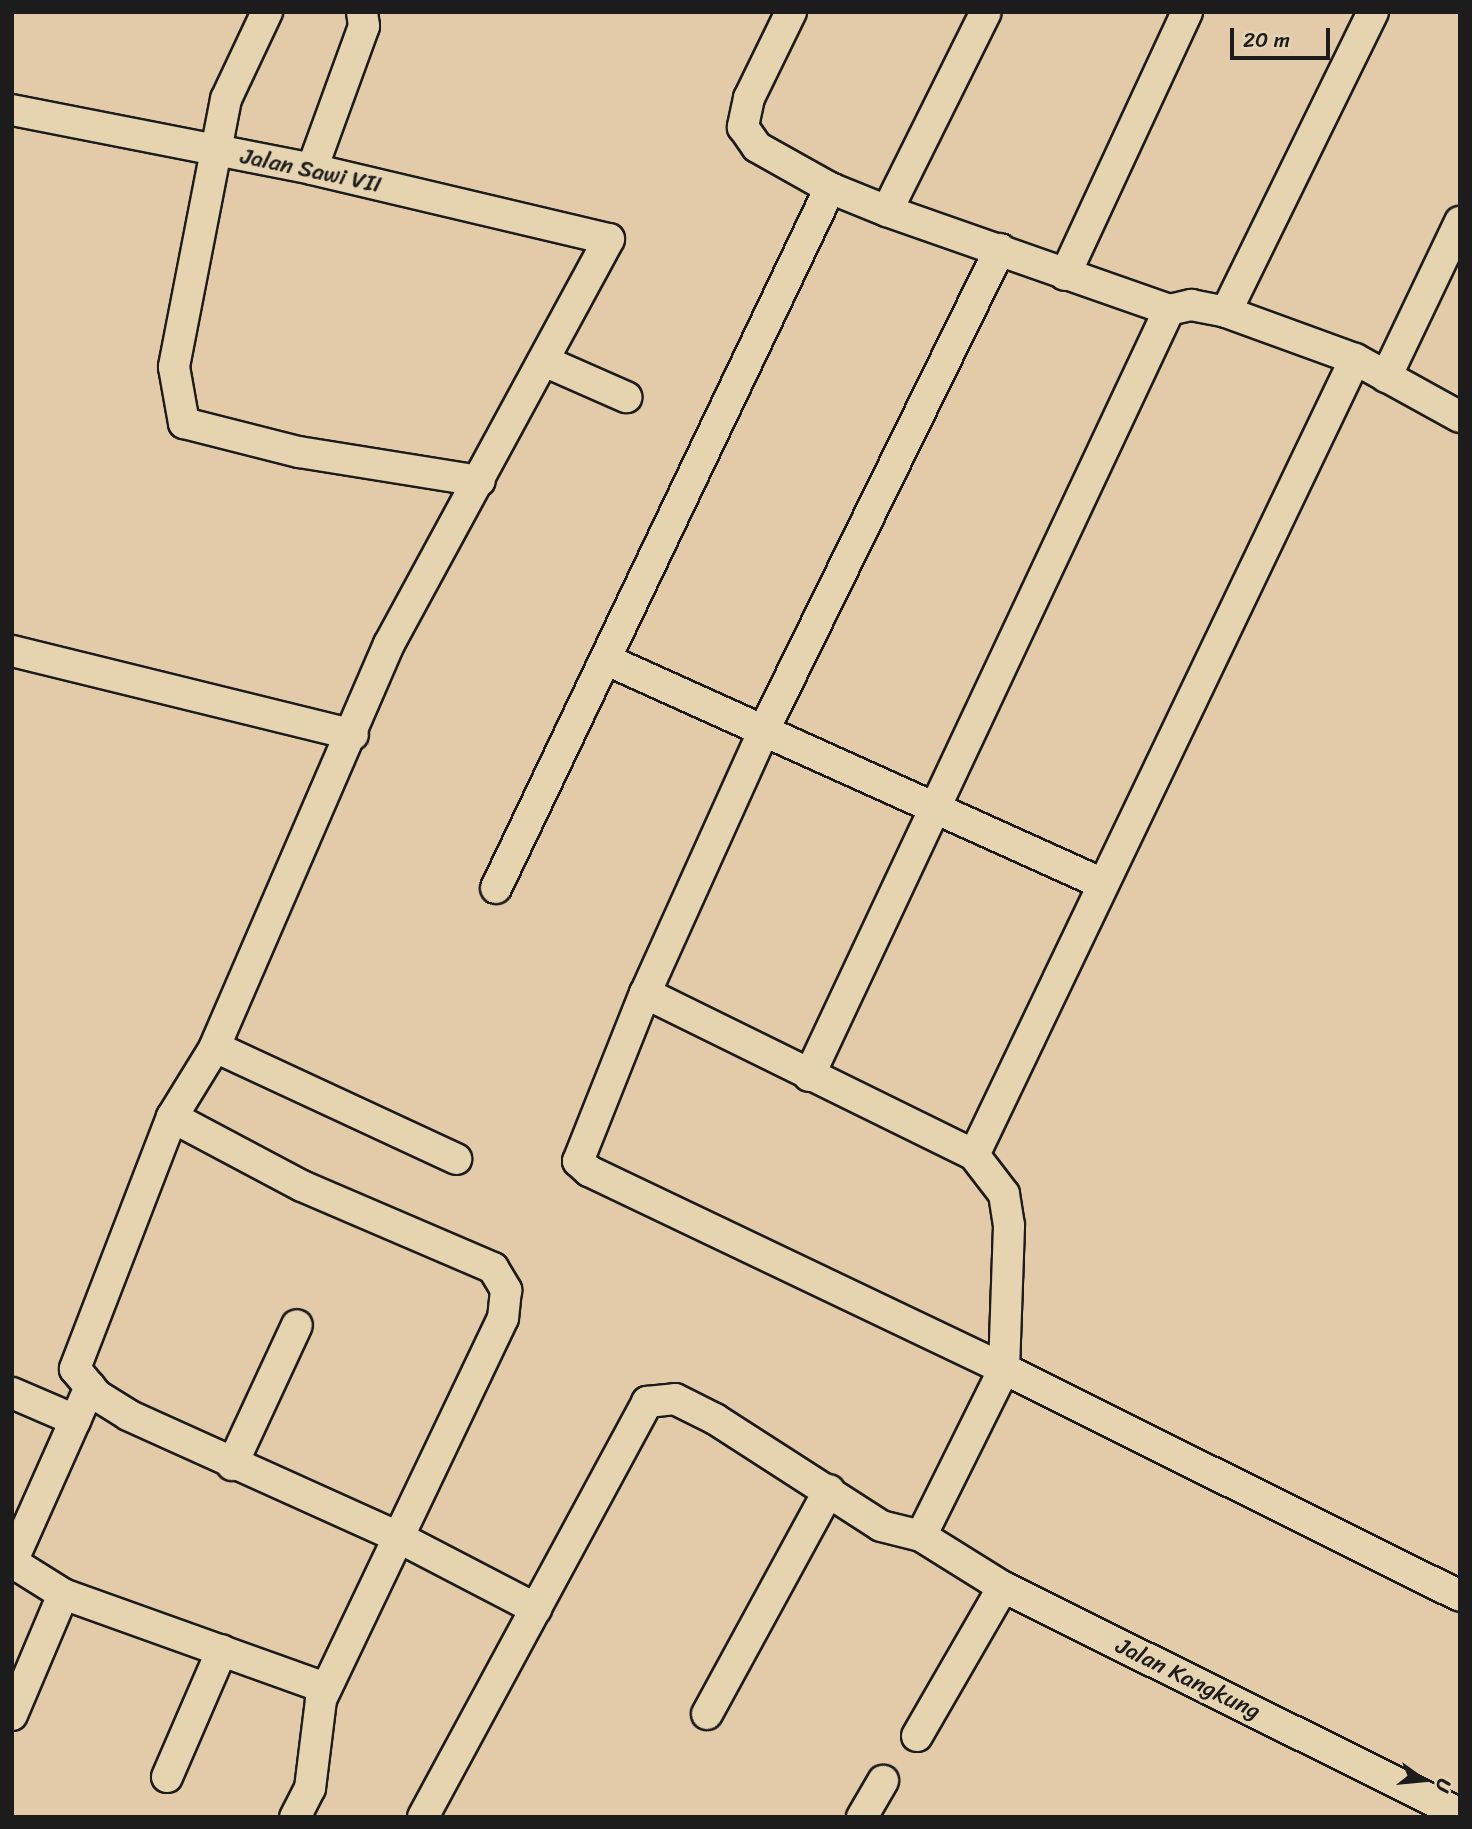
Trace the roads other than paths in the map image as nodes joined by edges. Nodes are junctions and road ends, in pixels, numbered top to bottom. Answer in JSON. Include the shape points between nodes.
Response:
{"nodes":[{"id":1,"x":267,"y":12,"type":"edge"},
{"id":2,"x":362,"y":12,"type":"edge"},
{"id":3,"x":791,"y":12,"type":"edge"},
{"id":4,"x":986,"y":12,"type":"edge"},
{"id":5,"x":1187,"y":12,"type":"edge"},
{"id":6,"x":1373,"y":12,"type":"edge"},
{"id":7,"x":12,"y":110,"type":"edge"},
{"id":8,"x":216,"y":152,"type":"junction"},
{"id":9,"x":312,"y":169,"type":"junction"},
{"id":10,"x":830,"y":188,"type":"junction"},
{"id":11,"x":887,"y":211,"type":"junction"},
{"id":12,"x":1460,"y":222,"type":"edge"},
{"id":13,"x":1000,"y":249,"type":"junction"},
{"id":14,"x":1065,"y":275,"type":"junction"},
{"id":15,"x":1169,"y":310,"type":"junction"},
{"id":16,"x":1226,"y":312,"type":"junction"},
{"id":17,"x":1355,"y":359,"type":"junction"},
{"id":18,"x":544,"y":361,"type":"junction"},
{"id":19,"x":1386,"y":377,"type":"junction"},
{"id":20,"x":626,"y":397,"type":"dead end"},
{"id":21,"x":1460,"y":417,"type":"edge"},
{"id":22,"x":480,"y":481,"type":"junction"},
{"id":23,"x":12,"y":651,"type":"edge"},
{"id":24,"x":607,"y":660,"type":"junction"},
{"id":25,"x":764,"y":730,"type":"junction"},
{"id":26,"x":353,"y":735,"type":"junction"},
{"id":27,"x":933,"y":806,"type":"junction"},
{"id":28,"x":1103,"y":884,"type":"junction"},
{"id":29,"x":496,"y":888,"type":"dead end"},
{"id":30,"x":645,"y":993,"type":"junction"},
{"id":31,"x":215,"y":1046,"type":"junction"},
{"id":32,"x":809,"y":1076,"type":"junction"},
{"id":33,"x":172,"y":1117,"type":"junction"},
{"id":34,"x":974,"y":1155,"type":"junction"},
{"id":35,"x":456,"y":1159,"type":"dead end"},
{"id":36,"x":297,"y":1325,"type":"dead end"},
{"id":37,"x":1004,"y":1369,"type":"junction"},
{"id":38,"x":90,"y":1387,"type":"junction"},
{"id":39,"x":12,"y":1394,"type":"edge"},
{"id":40,"x":75,"y":1420,"type":"junction"},
{"id":41,"x":232,"y":1465,"type":"junction"},
{"id":42,"x":829,"y":1490,"type":"junction"},
{"id":43,"x":396,"y":1536,"type":"junction"},
{"id":44,"x":921,"y":1536,"type":"junction"},
{"id":45,"x":13,"y":1563,"type":"edge"},
{"id":46,"x":1003,"y":1587,"type":"junction"},
{"id":47,"x":63,"y":1594,"type":"junction"},
{"id":48,"x":1460,"y":1596,"type":"edge"},
{"id":49,"x":536,"y":1609,"type":"junction"},
{"id":50,"x":222,"y":1650,"type":"junction"},
{"id":51,"x":326,"y":1688,"type":"junction"},
{"id":52,"x":707,"y":1714,"type":"dead end"},
{"id":53,"x":12,"y":1716,"type":"edge"},
{"id":54,"x":917,"y":1736,"type":"dead end"},
{"id":55,"x":167,"y":1777,"type":"dead end"},
{"id":56,"x":883,"y":1781,"type":"dead end"},
{"id":57,"x":1460,"y":1814,"type":"edge"},
{"id":58,"x":295,"y":1817,"type":"edge"},
{"id":59,"x":424,"y":1817,"type":"edge"},
{"id":60,"x":862,"y":1817,"type":"edge"}],
"edges":[{"from":1,"to":8,"type":"street","via":[[226,99]]},
{"from":2,"to":9,"type":"street","via":[[364,26]]},
{"from":3,"to":10,"type":"street","via":[[749,98],[743,127],[758,147]]},
{"from":4,"to":11,"type":"street"},
{"from":5,"to":14,"type":"street"},
{"from":6,"to":16,"type":"street"},
{"from":7,"to":8,"type":"street","name":"Jalan Sawi VII"},
{"from":8,"to":9,"type":"street","name":"Jalan Sawi VII"},
{"from":8,"to":22,"type":"street","via":[[174,367],[184,423],[299,452]]},
{"from":9,"to":18,"type":"street","name":"Jalan Sawi VII","via":[[609,239]]},
{"from":10,"to":11,"type":"street"},
{"from":10,"to":24,"type":"street"},
{"from":11,"to":13,"type":"street"},
{"from":12,"to":19,"type":"street"},
{"from":13,"to":14,"type":"street"},
{"from":13,"to":25,"type":"street"},
{"from":14,"to":15,"type":"street"},
{"from":15,"to":16,"type":"street","via":[[1192,304]]},
{"from":15,"to":27,"type":"street"},
{"from":16,"to":17,"type":"street"},
{"from":17,"to":19,"type":"street"},
{"from":17,"to":28,"type":"street"},
{"from":18,"to":20,"type":"street"},
{"from":18,"to":22,"type":"street"},
{"from":19,"to":21,"type":"street"},
{"from":22,"to":26,"type":"street","via":[[389,644]]},
{"from":23,"to":26,"type":"street"},
{"from":24,"to":25,"type":"street"},
{"from":24,"to":29,"type":"street"},
{"from":25,"to":27,"type":"street"},
{"from":25,"to":30,"type":"street"},
{"from":26,"to":31,"type":"street"},
{"from":27,"to":28,"type":"street"},
{"from":27,"to":32,"type":"street"},
{"from":28,"to":34,"type":"street"},
{"from":30,"to":32,"type":"street"},
{"from":30,"to":37,"type":"street","via":[[578,1161],[589,1171]]},
{"from":31,"to":33,"type":"street"},
{"from":31,"to":35,"type":"street"},
{"from":32,"to":34,"type":"street"},
{"from":33,"to":38,"type":"street","via":[[75,1369]]},
{"from":33,"to":43,"type":"street","via":[[302,1186],[493,1268],[506,1290],[503,1318]]},
{"from":34,"to":37,"type":"street","via":[[1004,1194],[1006,1205]]},
{"from":36,"to":41,"type":"street"},
{"from":37,"to":44,"type":"street"},
{"from":37,"to":48,"type":"street"},
{"from":38,"to":40,"type":"street"},
{"from":38,"to":41,"type":"street","via":[[128,1415]]},
{"from":39,"to":40,"type":"street"},
{"from":40,"to":45,"type":"street"},
{"from":41,"to":43,"type":"street"},
{"from":42,"to":44,"type":"street","name":"Jalan Kangkung","via":[[881,1526]]},
{"from":42,"to":49,"type":"street","name":"Jalan Kangkung","via":[[675,1399],[647,1402]]},
{"from":42,"to":52,"type":"street"},
{"from":43,"to":49,"type":"street"},
{"from":43,"to":51,"type":"street"},
{"from":44,"to":46,"type":"street","name":"Jalan Kangkung"},
{"from":45,"to":47,"type":"street"},
{"from":46,"to":54,"type":"street"},
{"from":46,"to":57,"type":"street","name":"Jalan Kangkung"},
{"from":47,"to":50,"type":"street"},
{"from":47,"to":53,"type":"street"},
{"from":49,"to":59,"type":"street"},
{"from":50,"to":51,"type":"street"},
{"from":50,"to":55,"type":"street"},
{"from":51,"to":58,"type":"street","via":[[310,1788]]},
{"from":56,"to":60,"type":"street"}]}
